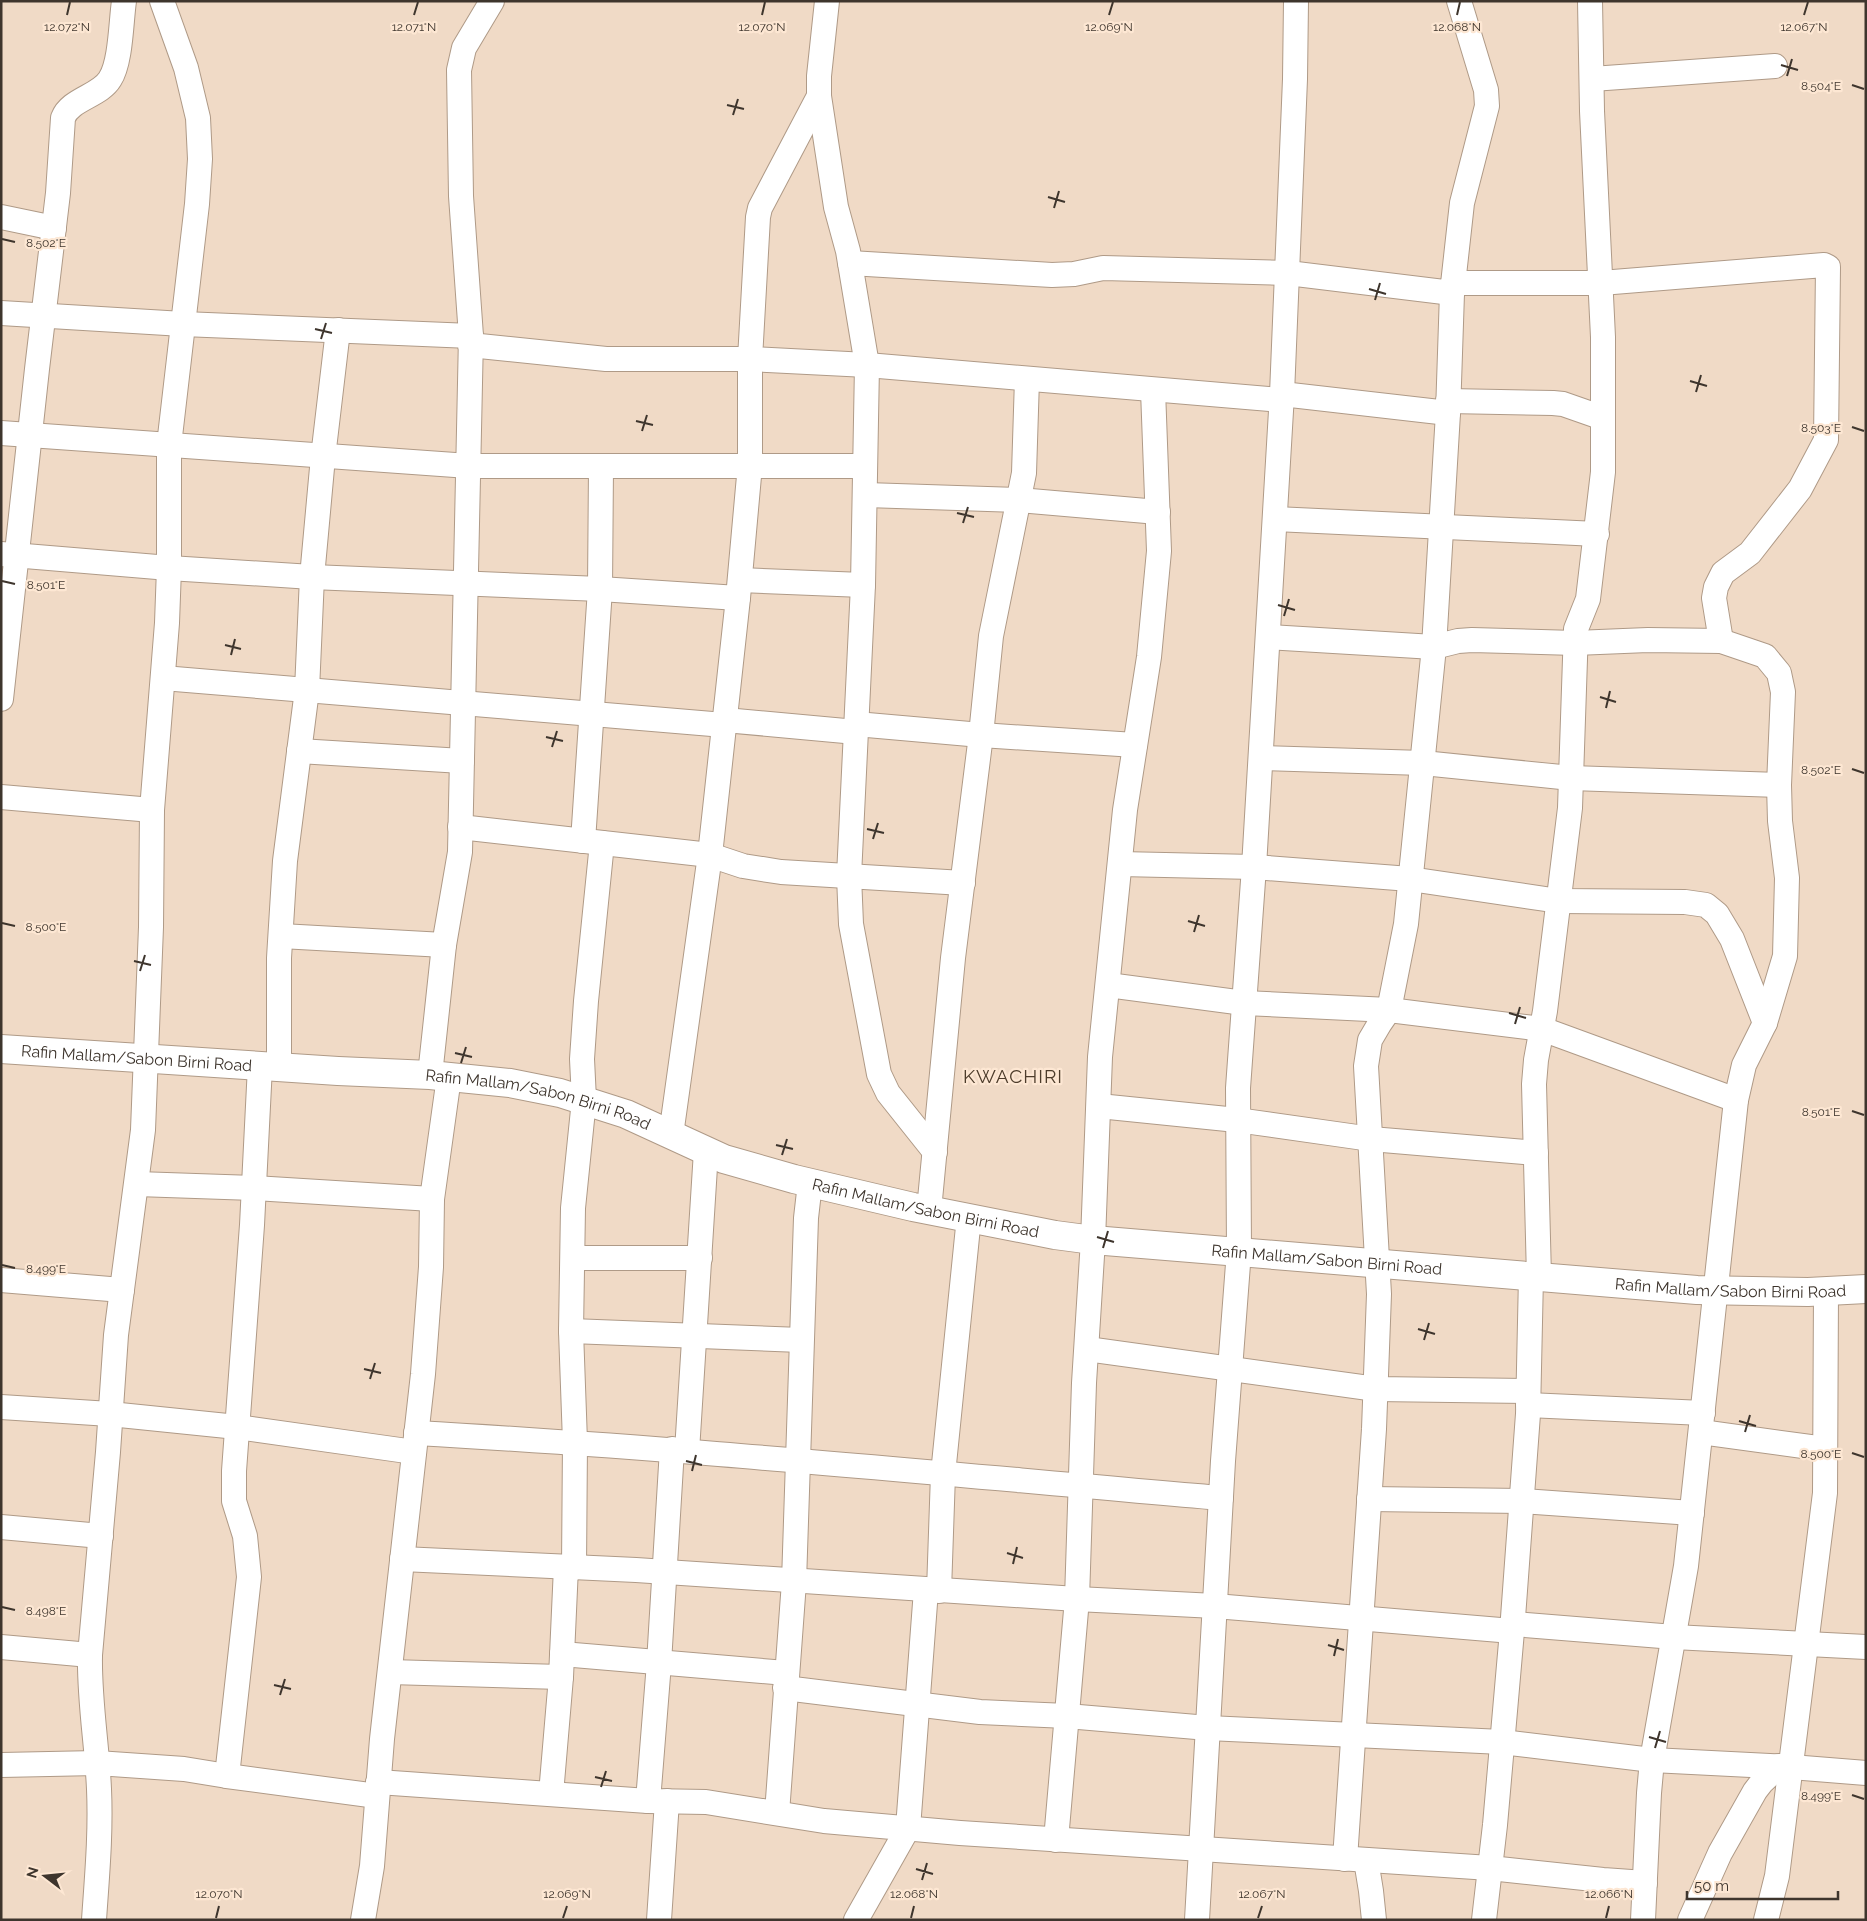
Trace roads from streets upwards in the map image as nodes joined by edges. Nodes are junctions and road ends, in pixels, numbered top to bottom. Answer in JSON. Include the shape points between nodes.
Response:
{"nodes":[{"id":1,"x":124,"y":1,"type":"edge"},
{"id":2,"x":162,"y":1,"type":"edge"},
{"id":3,"x":492,"y":1,"type":"edge"},
{"id":4,"x":826,"y":1,"type":"edge"},
{"id":5,"x":1296,"y":1,"type":"edge"},
{"id":6,"x":1459,"y":1,"type":"edge"},
{"id":7,"x":1590,"y":1,"type":"edge"},
{"id":8,"x":1776,"y":66,"type":"dead end"},
{"id":9,"x":1592,"y":79,"type":"junction"},
{"id":10,"x":819,"y":96,"type":"junction"},
{"id":11,"x":1,"y":217,"type":"edge"},
{"id":12,"x":54,"y":228,"type":"junction"},
{"id":13,"x":850,"y":263,"type":"junction"},
{"id":14,"x":1288,"y":273,"type":"junction"},
{"id":15,"x":1600,"y":283,"type":"junction"},
{"id":16,"x":1452,"y":288,"type":"junction"},
{"id":17,"x":1,"y":313,"type":"edge"},
{"id":18,"x":44,"y":315,"type":"junction"},
{"id":19,"x":183,"y":324,"type":"junction"},
{"id":20,"x":338,"y":330,"type":"junction"},
{"id":21,"x":470,"y":340,"type":"junction"},
{"id":22,"x":750,"y":358,"type":"junction"},
{"id":23,"x":867,"y":366,"type":"junction"},
{"id":24,"x":1027,"y":379,"type":"junction"},
{"id":25,"x":1153,"y":390,"type":"junction"},
{"id":26,"x":1281,"y":397,"type":"junction"},
{"id":27,"x":1448,"y":407,"type":"junction"},
{"id":28,"x":1603,"y":418,"type":"junction"},
{"id":29,"x":1,"y":433,"type":"edge"},
{"id":30,"x":30,"y":436,"type":"junction"},
{"id":31,"x":169,"y":445,"type":"junction"},
{"id":32,"x":323,"y":457,"type":"junction"},
{"id":33,"x":750,"y":465,"type":"junction"},
{"id":34,"x":469,"y":466,"type":"junction"},
{"id":35,"x":865,"y":466,"type":"junction"},
{"id":36,"x":601,"y":467,"type":"junction"},
{"id":37,"x":866,"y":495,"type":"junction"},
{"id":38,"x":1019,"y":500,"type":"junction"},
{"id":39,"x":1158,"y":512,"type":"junction"},
{"id":40,"x":1274,"y":519,"type":"junction"},
{"id":41,"x":1441,"y":527,"type":"junction"},
{"id":42,"x":1597,"y":534,"type":"junction"},
{"id":43,"x":9,"y":554,"type":"edge"},
{"id":44,"x":169,"y":568,"type":"junction"},
{"id":45,"x":312,"y":577,"type":"junction"},
{"id":46,"x":465,"y":583,"type":"junction"},
{"id":47,"x":863,"y":585,"type":"junction"},
{"id":48,"x":600,"y":589,"type":"junction"},
{"id":49,"x":739,"y":589,"type":"junction"},
{"id":50,"x":1268,"y":637,"type":"junction"},
{"id":51,"x":1720,"y":641,"type":"junction"},
{"id":52,"x":1576,"y":643,"type":"junction"},
{"id":53,"x":1434,"y":647,"type":"junction"},
{"id":54,"x":2,"y":675,"type":"edge"},
{"id":55,"x":164,"y":678,"type":"junction"},
{"id":56,"x":307,"y":690,"type":"junction"},
{"id":57,"x":1,"y":699,"type":"edge"},
{"id":58,"x":463,"y":704,"type":"junction"},
{"id":59,"x":592,"y":714,"type":"junction"},
{"id":60,"x":724,"y":722,"type":"junction"},
{"id":61,"x":856,"y":728,"type":"junction"},
{"id":62,"x":981,"y":735,"type":"junction"},
{"id":63,"x":1135,"y":745,"type":"junction"},
{"id":64,"x":299,"y":751,"type":"junction"},
{"id":65,"x":1261,"y":758,"type":"junction"},
{"id":66,"x":462,"y":761,"type":"junction"},
{"id":67,"x":1423,"y":763,"type":"junction"},
{"id":68,"x":1571,"y":778,"type":"junction"},
{"id":69,"x":1779,"y":784,"type":"junction"},
{"id":70,"x":1,"y":797,"type":"edge"},
{"id":71,"x":152,"y":810,"type":"junction"},
{"id":72,"x":460,"y":827,"type":"junction"},
{"id":73,"x":592,"y":842,"type":"junction"},
{"id":74,"x":710,"y":855,"type":"junction"},
{"id":75,"x":1120,"y":864,"type":"junction"},
{"id":76,"x":1254,"y":867,"type":"junction"},
{"id":77,"x":849,"y":876,"type":"junction"},
{"id":78,"x":1410,"y":879,"type":"junction"},
{"id":79,"x":963,"y":883,"type":"junction"},
{"id":80,"x":1559,"y":901,"type":"junction"},
{"id":81,"x":281,"y":936,"type":"junction"},
{"id":82,"x":444,"y":945,"type":"junction"},
{"id":83,"x":1108,"y":985,"type":"junction"},
{"id":84,"x":1244,"y":1003,"type":"junction"},
{"id":85,"x":1389,"y":1010,"type":"junction"},
{"id":86,"x":1765,"y":1023,"type":"junction"},
{"id":87,"x":1542,"y":1029,"type":"junction"},
{"id":88,"x":1,"y":1049,"type":"edge"},
{"id":89,"x":146,"y":1058,"type":"junction"},
{"id":90,"x":269,"y":1067,"type":"junction"},
{"id":91,"x":440,"y":1076,"type":"junction"},
{"id":92,"x":584,"y":1100,"type":"junction"},
{"id":93,"x":1736,"y":1100,"type":"junction"},
{"id":94,"x":1098,"y":1106,"type":"junction"},
{"id":95,"x":1237,"y":1120,"type":"junction"},
{"id":96,"x":671,"y":1135,"type":"junction"},
{"id":97,"x":1371,"y":1139,"type":"junction"},
{"id":98,"x":706,"y":1151,"type":"junction"},
{"id":99,"x":934,"y":1152,"type":"junction"},
{"id":100,"x":1536,"y":1153,"type":"junction"},
{"id":101,"x":810,"y":1183,"type":"junction"},
{"id":102,"x":137,"y":1184,"type":"junction"},
{"id":103,"x":254,"y":1188,"type":"junction"},
{"id":104,"x":432,"y":1199,"type":"junction"},
{"id":105,"x":929,"y":1210,"type":"junction"},
{"id":106,"x":969,"y":1218,"type":"junction"},
{"id":107,"x":1093,"y":1240,"type":"junction"},
{"id":108,"x":1239,"y":1251,"type":"junction"},
{"id":109,"x":573,"y":1258,"type":"junction"},
{"id":110,"x":700,"y":1258,"type":"junction"},
{"id":111,"x":1378,"y":1263,"type":"junction"},
{"id":112,"x":1535,"y":1276,"type":"junction"},
{"id":113,"x":1,"y":1280,"type":"edge"},
{"id":114,"x":122,"y":1290,"type":"junction"},
{"id":115,"x":1716,"y":1290,"type":"junction"},
{"id":116,"x":1866,"y":1290,"type":"edge"},
{"id":117,"x":1826,"y":1291,"type":"junction"},
{"id":118,"x":571,"y":1331,"type":"junction"},
{"id":119,"x":695,"y":1334,"type":"junction"},
{"id":120,"x":801,"y":1340,"type":"junction"},
{"id":121,"x":1087,"y":1349,"type":"junction"},
{"id":122,"x":1230,"y":1370,"type":"junction"},
{"id":123,"x":1376,"y":1389,"type":"junction"},
{"id":124,"x":1528,"y":1398,"type":"junction"},
{"id":125,"x":1,"y":1407,"type":"edge"},
{"id":126,"x":110,"y":1414,"type":"junction"},
{"id":127,"x":1702,"y":1423,"type":"junction"},
{"id":128,"x":237,"y":1427,"type":"junction"},
{"id":129,"x":415,"y":1442,"type":"junction"},
{"id":130,"x":575,"y":1442,"type":"junction"},
{"id":131,"x":1825,"y":1449,"type":"junction"},
{"id":132,"x":679,"y":1450,"type":"junction"},
{"id":133,"x":798,"y":1460,"type":"junction"},
{"id":134,"x":943,"y":1474,"type":"junction"},
{"id":135,"x":1081,"y":1486,"type":"junction"},
{"id":136,"x":1222,"y":1498,"type":"junction"},
{"id":137,"x":1369,"y":1499,"type":"junction"},
{"id":138,"x":1522,"y":1501,"type":"junction"},
{"id":139,"x":1692,"y":1513,"type":"junction"},
{"id":140,"x":1,"y":1527,"type":"edge"},
{"id":141,"x":101,"y":1536,"type":"junction"},
{"id":142,"x":402,"y":1559,"type":"junction"},
{"id":143,"x":570,"y":1567,"type":"junction"},
{"id":144,"x":664,"y":1573,"type":"junction"},
{"id":145,"x":794,"y":1582,"type":"junction"},
{"id":146,"x":933,"y":1591,"type":"junction"},
{"id":147,"x":1077,"y":1600,"type":"junction"},
{"id":148,"x":1215,"y":1606,"type":"junction"},
{"id":149,"x":1360,"y":1620,"type":"junction"},
{"id":150,"x":1512,"y":1628,"type":"junction"},
{"id":151,"x":1674,"y":1637,"type":"junction"},
{"id":152,"x":1807,"y":1643,"type":"junction"},
{"id":153,"x":1,"y":1647,"type":"edge"},
{"id":154,"x":1866,"y":1647,"type":"edge"},
{"id":155,"x":90,"y":1655,"type":"junction"},
{"id":156,"x":659,"y":1663,"type":"junction"},
{"id":157,"x":562,"y":1666,"type":"junction"},
{"id":158,"x":390,"y":1672,"type":"junction"},
{"id":159,"x":786,"y":1681,"type":"junction"},
{"id":160,"x":916,"y":1704,"type":"junction"},
{"id":161,"x":1067,"y":1716,"type":"junction"},
{"id":162,"x":1208,"y":1728,"type":"junction"},
{"id":163,"x":1353,"y":1734,"type":"junction"},
{"id":164,"x":1502,"y":1742,"type":"junction"},
{"id":165,"x":1652,"y":1760,"type":"junction"},
{"id":166,"x":97,"y":1763,"type":"junction"},
{"id":167,"x":1,"y":1765,"type":"edge"},
{"id":168,"x":1785,"y":1767,"type":"junction"},
{"id":169,"x":1866,"y":1773,"type":"edge"},
{"id":170,"x":227,"y":1776,"type":"junction"},
{"id":171,"x":378,"y":1789,"type":"junction"},
{"id":172,"x":551,"y":1794,"type":"junction"},
{"id":173,"x":657,"y":1801,"type":"junction"},
{"id":174,"x":777,"y":1813,"type":"junction"},
{"id":175,"x":908,"y":1828,"type":"junction"},
{"id":176,"x":1056,"y":1840,"type":"junction"},
{"id":177,"x":1202,"y":1850,"type":"junction"},
{"id":178,"x":1355,"y":1860,"type":"junction"},
{"id":179,"x":1490,"y":1868,"type":"junction"},
{"id":180,"x":1645,"y":1882,"type":"junction"},
{"id":181,"x":94,"y":1920,"type":"edge"},
{"id":182,"x":363,"y":1920,"type":"edge"},
{"id":183,"x":659,"y":1920,"type":"edge"},
{"id":184,"x":856,"y":1920,"type":"edge"},
{"id":185,"x":1197,"y":1920,"type":"edge"},
{"id":186,"x":1374,"y":1920,"type":"edge"},
{"id":187,"x":1484,"y":1920,"type":"edge"},
{"id":188,"x":1643,"y":1920,"type":"edge"},
{"id":189,"x":1690,"y":1920,"type":"edge"},
{"id":190,"x":1766,"y":1920,"type":"edge"}],
"edges":[{"from":1,"to":12,"type":"street","via":[[116,66],[110,79],[70,108],[63,118]]},
{"from":2,"to":19,"type":"street","via":[[186,68],[198,126],[197,204]]},
{"from":3,"to":21,"type":"street","via":[[464,48],[459,70]]},
{"from":4,"to":10,"type":"street"},
{"from":5,"to":14,"type":"street"},
{"from":6,"to":16,"type":"street","via":[[1486,90],[1487,106],[1462,203]]},
{"from":7,"to":9,"type":"street"},
{"from":8,"to":9,"type":"street"},
{"from":9,"to":15,"type":"street"},
{"from":10,"to":13,"type":"street","via":[[836,207]]},
{"from":10,"to":22,"type":"street","via":[[760,208]]},
{"from":11,"to":12,"type":"street"},
{"from":12,"to":18,"type":"street"},
{"from":13,"to":14,"type":"street","via":[[1052,275],[1103,268]]},
{"from":13,"to":23,"type":"street"},
{"from":14,"to":16,"type":"street"},
{"from":14,"to":26,"type":"street"},
{"from":15,"to":16,"type":"street"},
{"from":15,"to":28,"type":"street"},
{"from":15,"to":51,"type":"street","via":[[1828,267],[1826,440],[1800,489],[1750,553],[1723,573],[1714,598]]},
{"from":16,"to":27,"type":"street"},
{"from":17,"to":18,"type":"street"},
{"from":18,"to":19,"type":"street"},
{"from":18,"to":30,"type":"street"},
{"from":19,"to":20,"type":"street"},
{"from":19,"to":31,"type":"street"},
{"from":20,"to":21,"type":"street"},
{"from":20,"to":32,"type":"street"},
{"from":21,"to":22,"type":"street","via":[[606,359]]},
{"from":21,"to":34,"type":"street"},
{"from":22,"to":23,"type":"street"},
{"from":22,"to":33,"type":"street"},
{"from":23,"to":24,"type":"street"},
{"from":23,"to":35,"type":"street"},
{"from":24,"to":25,"type":"street"},
{"from":24,"to":38,"type":"street","via":[[1024,473]]},
{"from":25,"to":26,"type":"street"},
{"from":25,"to":39,"type":"street"},
{"from":26,"to":27,"type":"street"},
{"from":26,"to":40,"type":"street"},
{"from":27,"to":28,"type":"street","via":[[1553,403]]},
{"from":27,"to":41,"type":"street"},
{"from":28,"to":42,"type":"street","via":[[1603,472]]},
{"from":29,"to":30,"type":"street"},
{"from":30,"to":31,"type":"street"},
{"from":30,"to":43,"type":"street"},
{"from":31,"to":32,"type":"street"},
{"from":31,"to":44,"type":"street"},
{"from":32,"to":34,"type":"street"},
{"from":32,"to":45,"type":"street"},
{"from":33,"to":35,"type":"street"},
{"from":33,"to":36,"type":"street"},
{"from":33,"to":49,"type":"street"},
{"from":34,"to":36,"type":"street"},
{"from":34,"to":46,"type":"street"},
{"from":35,"to":37,"type":"street"},
{"from":36,"to":48,"type":"street"},
{"from":37,"to":38,"type":"street"},
{"from":37,"to":47,"type":"street"},
{"from":38,"to":39,"type":"street"},
{"from":38,"to":62,"type":"street","via":[[991,636]]},
{"from":39,"to":63,"type":"street","via":[[1159,551],[1150,657]]},
{"from":40,"to":41,"type":"street"},
{"from":40,"to":50,"type":"street"},
{"from":41,"to":42,"type":"street"},
{"from":41,"to":53,"type":"street"},
{"from":42,"to":52,"type":"street","via":[[1588,599],[1576,630]]},
{"from":43,"to":44,"type":"street"},
{"from":43,"to":54,"type":"street"},
{"from":44,"to":45,"type":"street"},
{"from":44,"to":55,"type":"street"},
{"from":45,"to":46,"type":"street"},
{"from":45,"to":56,"type":"street"},
{"from":46,"to":48,"type":"street"},
{"from":46,"to":58,"type":"street"},
{"from":47,"to":49,"type":"street"},
{"from":47,"to":61,"type":"street"},
{"from":48,"to":49,"type":"street"},
{"from":48,"to":59,"type":"street"},
{"from":49,"to":60,"type":"street"},
{"from":50,"to":53,"type":"street"},
{"from":50,"to":65,"type":"street"},
{"from":51,"to":52,"type":"street"},
{"from":51,"to":69,"type":"street","via":[[1765,656],[1779,673],[1783,692]]},
{"from":52,"to":53,"type":"street","via":[[1472,640]]},
{"from":52,"to":68,"type":"street"},
{"from":53,"to":67,"type":"street"},
{"from":54,"to":57,"type":"street"},
{"from":55,"to":56,"type":"street"},
{"from":55,"to":71,"type":"street"},
{"from":56,"to":58,"type":"street"},
{"from":56,"to":64,"type":"street"},
{"from":58,"to":59,"type":"street"},
{"from":58,"to":66,"type":"street"},
{"from":59,"to":60,"type":"street"},
{"from":59,"to":73,"type":"street"},
{"from":60,"to":61,"type":"street"},
{"from":60,"to":74,"type":"street"},
{"from":61,"to":62,"type":"street"},
{"from":61,"to":77,"type":"street"},
{"from":62,"to":63,"type":"street"},
{"from":62,"to":79,"type":"street"},
{"from":63,"to":75,"type":"street"},
{"from":64,"to":66,"type":"street"},
{"from":64,"to":81,"type":"street","via":[[285,861]]},
{"from":65,"to":67,"type":"street"},
{"from":65,"to":76,"type":"street"},
{"from":66,"to":72,"type":"street"},
{"from":67,"to":68,"type":"street"},
{"from":67,"to":78,"type":"street"},
{"from":68,"to":69,"type":"street"},
{"from":68,"to":80,"type":"street"},
{"from":69,"to":86,"type":"street","via":[[1787,878],[1785,956]]},
{"from":70,"to":71,"type":"street"},
{"from":71,"to":89,"type":"street"},
{"from":72,"to":73,"type":"street"},
{"from":72,"to":82,"type":"street","via":[[460,852]]},
{"from":73,"to":74,"type":"street"},
{"from":73,"to":92,"type":"street","via":[[582,1058]]},
{"from":74,"to":77,"type":"street","via":[[743,866],[781,872]]},
{"from":74,"to":96,"type":"street"},
{"from":75,"to":76,"type":"street"},
{"from":75,"to":83,"type":"street"},
{"from":76,"to":78,"type":"street"},
{"from":76,"to":84,"type":"street"},
{"from":77,"to":79,"type":"street"},
{"from":77,"to":99,"type":"street","via":[[851,924],[879,1074],[888,1092]]},
{"from":78,"to":80,"type":"street"},
{"from":78,"to":85,"type":"street","via":[[1406,924]]},
{"from":79,"to":99,"type":"street"},
{"from":80,"to":86,"type":"street","via":[[1706,905],[1717,914],[1732,940]]},
{"from":80,"to":87,"type":"street"},
{"from":81,"to":82,"type":"street"},
{"from":81,"to":90,"type":"street"},
{"from":82,"to":91,"type":"street"},
{"from":83,"to":84,"type":"street"},
{"from":83,"to":94,"type":"street"},
{"from":84,"to":85,"type":"street"},
{"from":84,"to":95,"type":"street"},
{"from":85,"to":87,"type":"street"},
{"from":85,"to":97,"type":"street","via":[[1370,1040],[1366,1066]]},
{"from":86,"to":93,"type":"street","via":[[1744,1064]]},
{"from":87,"to":93,"type":"street"},
{"from":87,"to":100,"type":"street","via":[[1534,1084]]},
{"from":88,"to":89,"type":"street","name":"Rafin Mallam/Sabon Birni Road"},
{"from":89,"to":90,"type":"street","name":"Rafin Mallam/Sabon Birni Road"},
{"from":89,"to":102,"type":"street"},
{"from":90,"to":91,"type":"street","name":"Rafin Mallam/Sabon Birni Road"},
{"from":90,"to":103,"type":"street"},
{"from":91,"to":92,"type":"street","name":"Rafin Mallam/Sabon Birni Road","via":[[510,1083]]},
{"from":91,"to":104,"type":"street"},
{"from":92,"to":96,"type":"street","name":"Rafin Mallam/Sabon Birni Road","via":[[626,1114]]},
{"from":92,"to":109,"type":"street","via":[[573,1208]]},
{"from":93,"to":115,"type":"street"},
{"from":94,"to":95,"type":"street"},
{"from":94,"to":107,"type":"street"},
{"from":95,"to":97,"type":"street"},
{"from":95,"to":108,"type":"street"},
{"from":96,"to":98,"type":"street","name":"Rafin Mallam/Sabon Birni Road"},
{"from":97,"to":100,"type":"street"},
{"from":97,"to":111,"type":"street"},
{"from":98,"to":101,"type":"street","name":"Rafin Mallam/Sabon Birni Road"},
{"from":98,"to":110,"type":"street"},
{"from":99,"to":105,"type":"street"},
{"from":100,"to":112,"type":"street"},
{"from":101,"to":105,"type":"street","name":"Rafin Mallam/Sabon Birni Road"},
{"from":101,"to":120,"type":"street"},
{"from":102,"to":103,"type":"street"},
{"from":102,"to":114,"type":"street"},
{"from":103,"to":104,"type":"street"},
{"from":103,"to":128,"type":"street"},
{"from":104,"to":129,"type":"street","via":[[431,1267]]},
{"from":105,"to":106,"type":"street","name":"Rafin Mallam/Sabon Birni Road"},
{"from":106,"to":107,"type":"street","name":"Rafin Mallam/Sabon Birni Road"},
{"from":106,"to":134,"type":"street"},
{"from":107,"to":108,"type":"street","name":"Rafin Mallam/Sabon Birni Road"},
{"from":107,"to":121,"type":"street"},
{"from":108,"to":111,"type":"street","name":"Rafin Mallam/Sabon Birni Road"},
{"from":108,"to":122,"type":"street"},
{"from":109,"to":110,"type":"street"},
{"from":109,"to":118,"type":"street"},
{"from":110,"to":119,"type":"street"},
{"from":111,"to":112,"type":"street","name":"Rafin Mallam/Sabon Birni Road"},
{"from":111,"to":123,"type":"street"},
{"from":112,"to":115,"type":"street","name":"Rafin Mallam/Sabon Birni Road"},
{"from":112,"to":124,"type":"street"},
{"from":113,"to":114,"type":"street"},
{"from":114,"to":126,"type":"street"},
{"from":115,"to":117,"type":"street","name":"Rafin Mallam/Sabon Birni Road"},
{"from":115,"to":127,"type":"street"},
{"from":116,"to":117,"type":"street","name":"Rafin Mallam/Sabon Birni Road"},
{"from":117,"to":131,"type":"street"},
{"from":118,"to":119,"type":"street"},
{"from":118,"to":130,"type":"street"},
{"from":119,"to":120,"type":"street"},
{"from":119,"to":132,"type":"street"},
{"from":120,"to":133,"type":"street"},
{"from":121,"to":122,"type":"street"},
{"from":121,"to":135,"type":"street"},
{"from":122,"to":123,"type":"street"},
{"from":122,"to":136,"type":"street"},
{"from":123,"to":124,"type":"street"},
{"from":123,"to":137,"type":"street"},
{"from":124,"to":127,"type":"street"},
{"from":124,"to":138,"type":"street"},
{"from":125,"to":126,"type":"street"},
{"from":126,"to":128,"type":"street"},
{"from":126,"to":141,"type":"street"},
{"from":127,"to":131,"type":"street"},
{"from":127,"to":139,"type":"street"},
{"from":128,"to":129,"type":"street"},
{"from":128,"to":170,"type":"street","via":[[234,1501],[245,1536],[249,1577]]},
{"from":129,"to":130,"type":"street"},
{"from":129,"to":142,"type":"street"},
{"from":130,"to":132,"type":"street"},
{"from":130,"to":143,"type":"street"},
{"from":131,"to":152,"type":"street","via":[[1825,1493]]},
{"from":132,"to":133,"type":"street"},
{"from":132,"to":144,"type":"street"},
{"from":133,"to":134,"type":"street"},
{"from":133,"to":145,"type":"street"},
{"from":134,"to":135,"type":"street"},
{"from":134,"to":146,"type":"street"},
{"from":135,"to":136,"type":"street"},
{"from":135,"to":147,"type":"street"},
{"from":136,"to":148,"type":"street"},
{"from":137,"to":138,"type":"street"},
{"from":137,"to":149,"type":"street"},
{"from":138,"to":139,"type":"street"},
{"from":138,"to":150,"type":"street"},
{"from":139,"to":151,"type":"street"},
{"from":140,"to":141,"type":"street"},
{"from":141,"to":155,"type":"street"},
{"from":142,"to":143,"type":"street"},
{"from":142,"to":158,"type":"street"},
{"from":143,"to":144,"type":"street"},
{"from":143,"to":157,"type":"street"},
{"from":144,"to":145,"type":"street"},
{"from":144,"to":156,"type":"street"},
{"from":145,"to":146,"type":"street"},
{"from":145,"to":159,"type":"street"},
{"from":146,"to":147,"type":"street"},
{"from":146,"to":160,"type":"street"},
{"from":147,"to":148,"type":"street"},
{"from":147,"to":161,"type":"street"},
{"from":148,"to":149,"type":"street"},
{"from":148,"to":162,"type":"street"},
{"from":149,"to":150,"type":"street"},
{"from":149,"to":163,"type":"street"},
{"from":150,"to":151,"type":"street"},
{"from":150,"to":164,"type":"street"},
{"from":151,"to":152,"type":"street"},
{"from":151,"to":165,"type":"street"},
{"from":152,"to":154,"type":"street"},
{"from":152,"to":168,"type":"street"},
{"from":153,"to":155,"type":"street"},
{"from":155,"to":166,"type":"street"},
{"from":156,"to":157,"type":"street"},
{"from":156,"to":159,"type":"street"},
{"from":156,"to":173,"type":"street"},
{"from":157,"to":158,"type":"street"},
{"from":157,"to":172,"type":"street"},
{"from":158,"to":171,"type":"street"},
{"from":159,"to":160,"type":"street"},
{"from":159,"to":174,"type":"street"},
{"from":160,"to":161,"type":"street","via":[[980,1712]]},
{"from":160,"to":175,"type":"street"},
{"from":161,"to":162,"type":"street"},
{"from":161,"to":176,"type":"street"},
{"from":162,"to":163,"type":"street"},
{"from":162,"to":177,"type":"street"},
{"from":163,"to":164,"type":"street"},
{"from":163,"to":178,"type":"street"},
{"from":164,"to":165,"type":"street"},
{"from":164,"to":179,"type":"street"},
{"from":165,"to":168,"type":"street"},
{"from":165,"to":180,"type":"street"},
{"from":166,"to":167,"type":"street"},
{"from":166,"to":170,"type":"street","via":[[184,1769]]},
{"from":166,"to":181,"type":"street","via":[[100,1836]]},
{"from":168,"to":169,"type":"street"},
{"from":168,"to":189,"type":"street","via":[[1762,1782],[1755,1791],[1720,1853]]},
{"from":168,"to":190,"type":"street","via":[[1777,1876]]},
{"from":170,"to":171,"type":"street"},
{"from":171,"to":172,"type":"street"},
{"from":171,"to":182,"type":"street","via":[[372,1866]]},
{"from":172,"to":173,"type":"street"},
{"from":173,"to":174,"type":"street","via":[[706,1802]]},
{"from":173,"to":183,"type":"street"},
{"from":174,"to":175,"type":"street"},
{"from":175,"to":176,"type":"street"},
{"from":175,"to":184,"type":"street"},
{"from":176,"to":177,"type":"street"},
{"from":177,"to":178,"type":"street"},
{"from":177,"to":185,"type":"street"},
{"from":178,"to":179,"type":"street"},
{"from":178,"to":186,"type":"street","via":[[1371,1891]]},
{"from":179,"to":180,"type":"street"},
{"from":179,"to":187,"type":"street"},
{"from":180,"to":188,"type":"street"}]}
